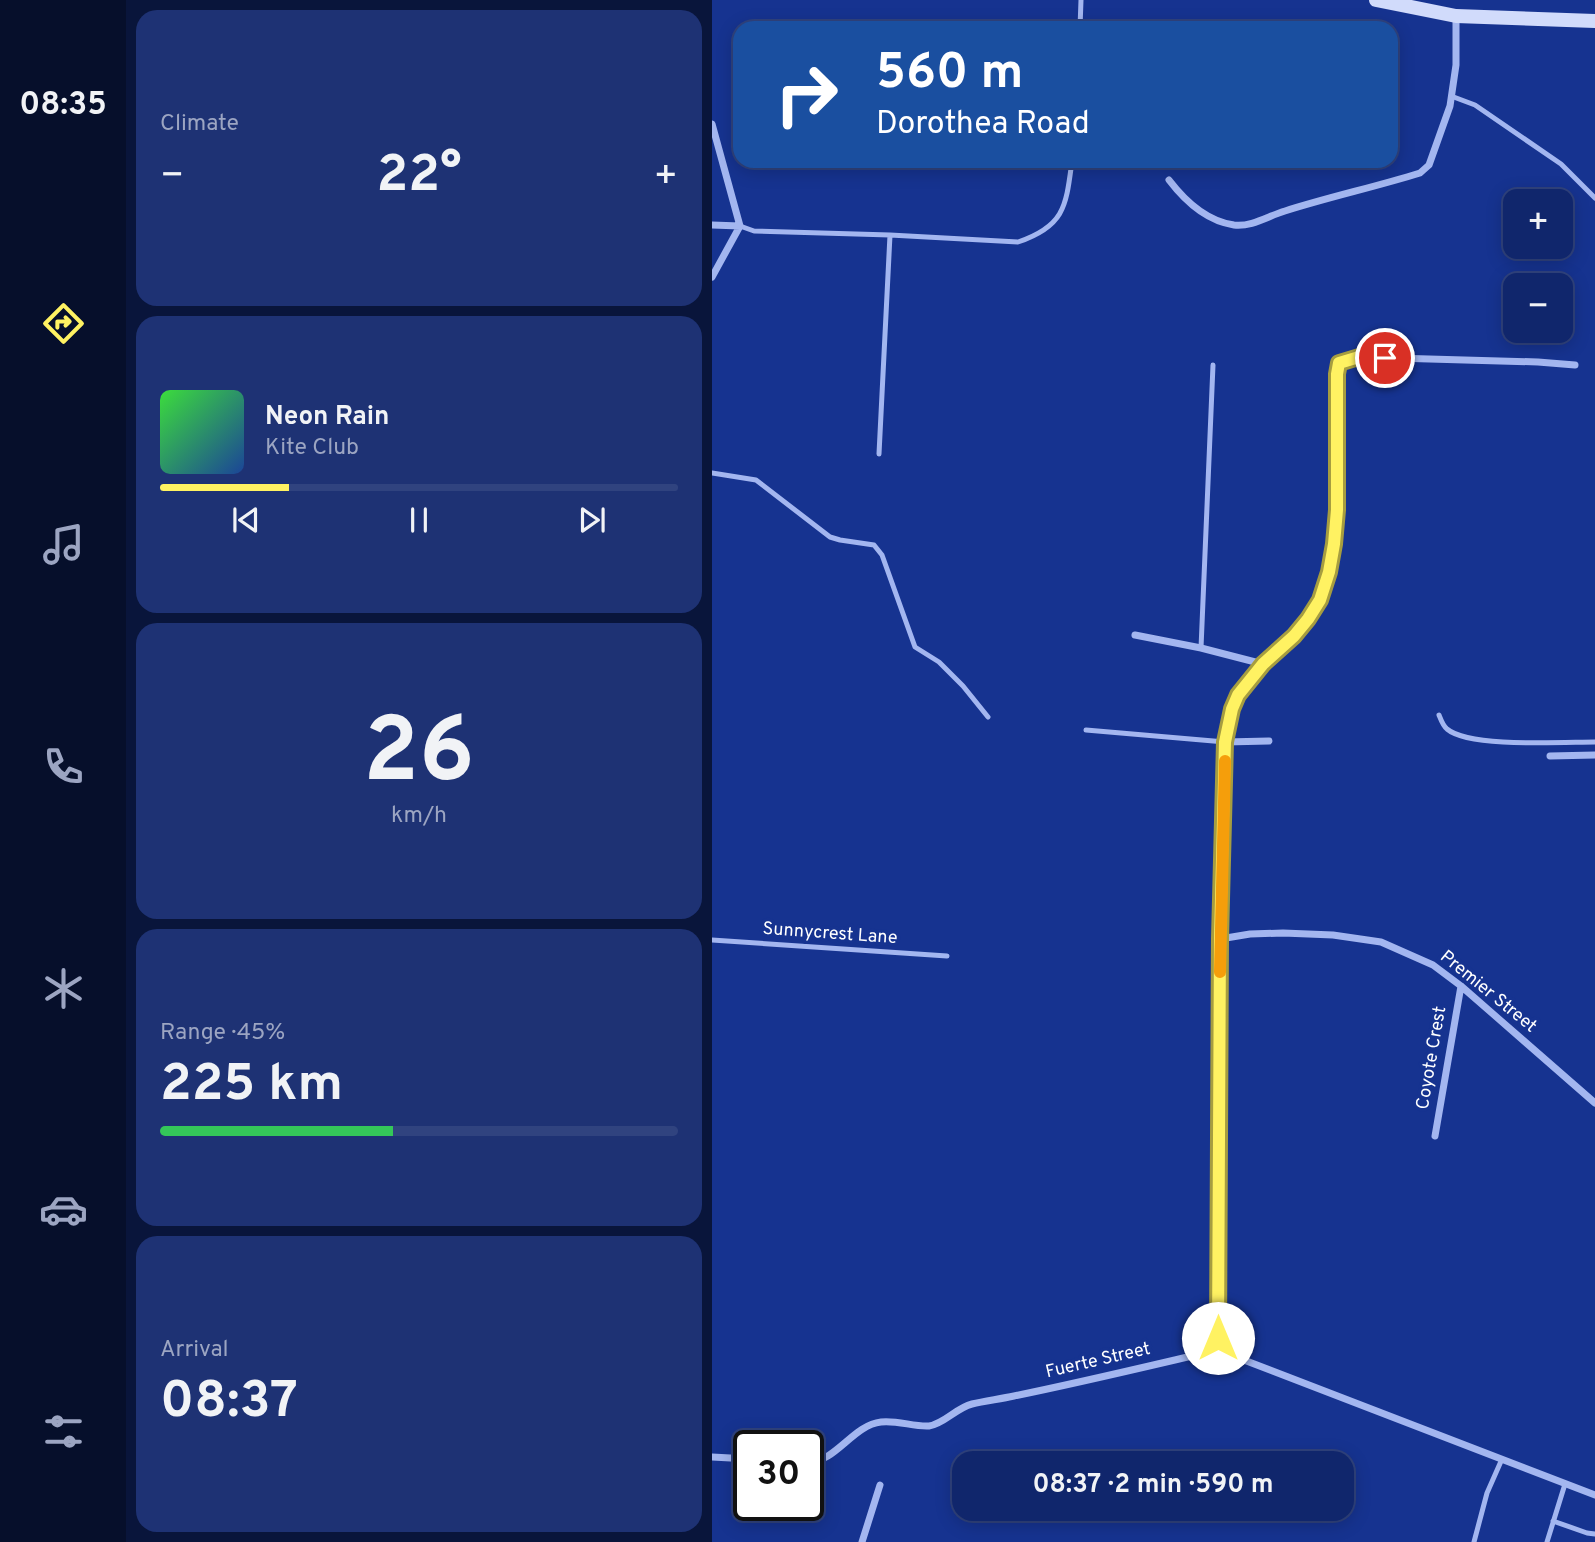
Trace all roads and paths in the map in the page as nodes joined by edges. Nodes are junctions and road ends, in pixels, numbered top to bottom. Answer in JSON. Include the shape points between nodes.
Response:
{"nodes":[{"id":1,"x":1081,"y":0,"type":"edge"},
{"id":2,"x":1376,"y":0,"type":"edge"},
{"id":3,"x":1456,"y":16,"type":"junction"},
{"id":4,"x":1080,"y":21,"type":"edge"},
{"id":5,"x":1595,"y":21,"type":"edge"},
{"id":6,"x":1451,"y":96,"type":"junction"},
{"id":7,"x":712,"y":124,"type":"edge"},
{"id":8,"x":1071,"y":168,"type":"edge"},
{"id":9,"x":1169,"y":180,"type":"dead end"},
{"id":10,"x":1595,"y":198,"type":"edge"},
{"id":11,"x":712,"y":225,"type":"edge"},
{"id":12,"x":740,"y":226,"type":"junction"},
{"id":13,"x":890,"y":235,"type":"junction"},
{"id":14,"x":712,"y":277,"type":"edge"},
{"id":15,"x":1213,"y":365,"type":"dead end"},
{"id":16,"x":1575,"y":365,"type":"dead end"},
{"id":17,"x":879,"y":454,"type":"dead end"},
{"id":18,"x":712,"y":473,"type":"edge"},
{"id":19,"x":1136,"y":635,"type":"dead end"},
{"id":20,"x":1201,"y":648,"type":"junction"},
{"id":21,"x":1263,"y":664,"type":"junction"},
{"id":22,"x":1439,"y":715,"type":"dead end"},
{"id":23,"x":988,"y":717,"type":"dead end"},
{"id":24,"x":1086,"y":730,"type":"dead end"},
{"id":25,"x":1269,"y":741,"type":"dead end"},
{"id":26,"x":1225,"y":742,"type":"junction"},
{"id":27,"x":1595,"y":742,"type":"edge"},
{"id":28,"x":1595,"y":755,"type":"edge"},
{"id":29,"x":1550,"y":756,"type":"dead end"},
{"id":30,"x":1220,"y":939,"type":"junction"},
{"id":31,"x":712,"y":940,"type":"edge"},
{"id":32,"x":947,"y":956,"type":"dead end"},
{"id":33,"x":1461,"y":986,"type":"junction"},
{"id":34,"x":1595,"y":1103,"type":"edge"},
{"id":35,"x":1435,"y":1136,"type":"dead end"},
{"id":36,"x":1222,"y":1349,"type":"junction"},
{"id":37,"x":712,"y":1457,"type":"edge"},
{"id":38,"x":733,"y":1458,"type":"edge"},
{"id":39,"x":824,"y":1458,"type":"edge"},
{"id":40,"x":1502,"y":1460,"type":"junction"},
{"id":41,"x":1565,"y":1484,"type":"junction"},
{"id":42,"x":881,"y":1485,"type":"dead end"},
{"id":43,"x":1595,"y":1495,"type":"edge"},
{"id":44,"x":1553,"y":1521,"type":"junction"},
{"id":45,"x":1595,"y":1534,"type":"edge"},
{"id":46,"x":862,"y":1542,"type":"edge"},
{"id":47,"x":1474,"y":1542,"type":"edge"},
{"id":48,"x":1547,"y":1542,"type":"edge"}],
"edges":[{"from":1,"to":4,"type":"lane"},
{"from":2,"to":3,"type":"main road"},
{"from":3,"to":5,"type":"main road"},
{"from":3,"to":6,"type":"street"},
{"from":6,"to":9,"type":"street","via":[[1429,165],[1420,173],[1255,223],[1225,223],[1207,215],[1187,202]]},
{"from":6,"to":10,"type":"lane","via":[[1475,105],[1551,156]]},
{"from":7,"to":12,"type":"street"},
{"from":8,"to":13,"type":"lane","via":[[1064,207],[1057,219],[1032,237],[1018,242]]},
{"from":11,"to":12,"type":"street"},
{"from":12,"to":13,"type":"lane","via":[[754,231]]},
{"from":12,"to":14,"type":"street"},
{"from":13,"to":17,"type":"lane"},
{"from":15,"to":20,"type":"lane"},
{"from":16,"to":21,"type":"street","via":[[1359,357],[1339,363],[1337,510],[1329,572],[1308,619]]},
{"from":18,"to":23,"type":"lane","via":[[756,480],[830,537],[874,545],[882,555],[915,647],[939,662]]},
{"from":19,"to":20,"type":"street"},
{"from":20,"to":21,"type":"street"},
{"from":21,"to":26,"type":"street","via":[[1238,695]]},
{"from":22,"to":27,"type":"lane","via":[[1445,728],[1456,734],[1487,741]]},
{"from":24,"to":26,"type":"lane"},
{"from":25,"to":26,"type":"street"},
{"from":26,"to":30,"type":"street"},
{"from":28,"to":29,"type":"street"},
{"from":30,"to":33,"type":"street","name":"Premier Street","via":[[1283,933],[1381,942],[1433,965]]},
{"from":30,"to":36,"type":"street","via":[[1218,1338]]},
{"from":31,"to":32,"type":"lane","name":"Sunnycrest Lane"},
{"from":33,"to":34,"type":"street","name":"Premier Street"},
{"from":33,"to":35,"type":"street","name":"Coyote Crest"},
{"from":36,"to":39,"type":"street","name":"Fuerte Street","via":[[968,1405],[930,1426],[882,1422],[864,1427]]},
{"from":36,"to":40,"type":"street"},
{"from":37,"to":38,"type":"street"},
{"from":40,"to":41,"type":"street"},
{"from":40,"to":47,"type":"lane","via":[[1487,1493]]},
{"from":41,"to":43,"type":"street"},
{"from":41,"to":44,"type":"lane"},
{"from":42,"to":46,"type":"street"},
{"from":44,"to":45,"type":"lane"},
{"from":44,"to":48,"type":"lane"}]}
